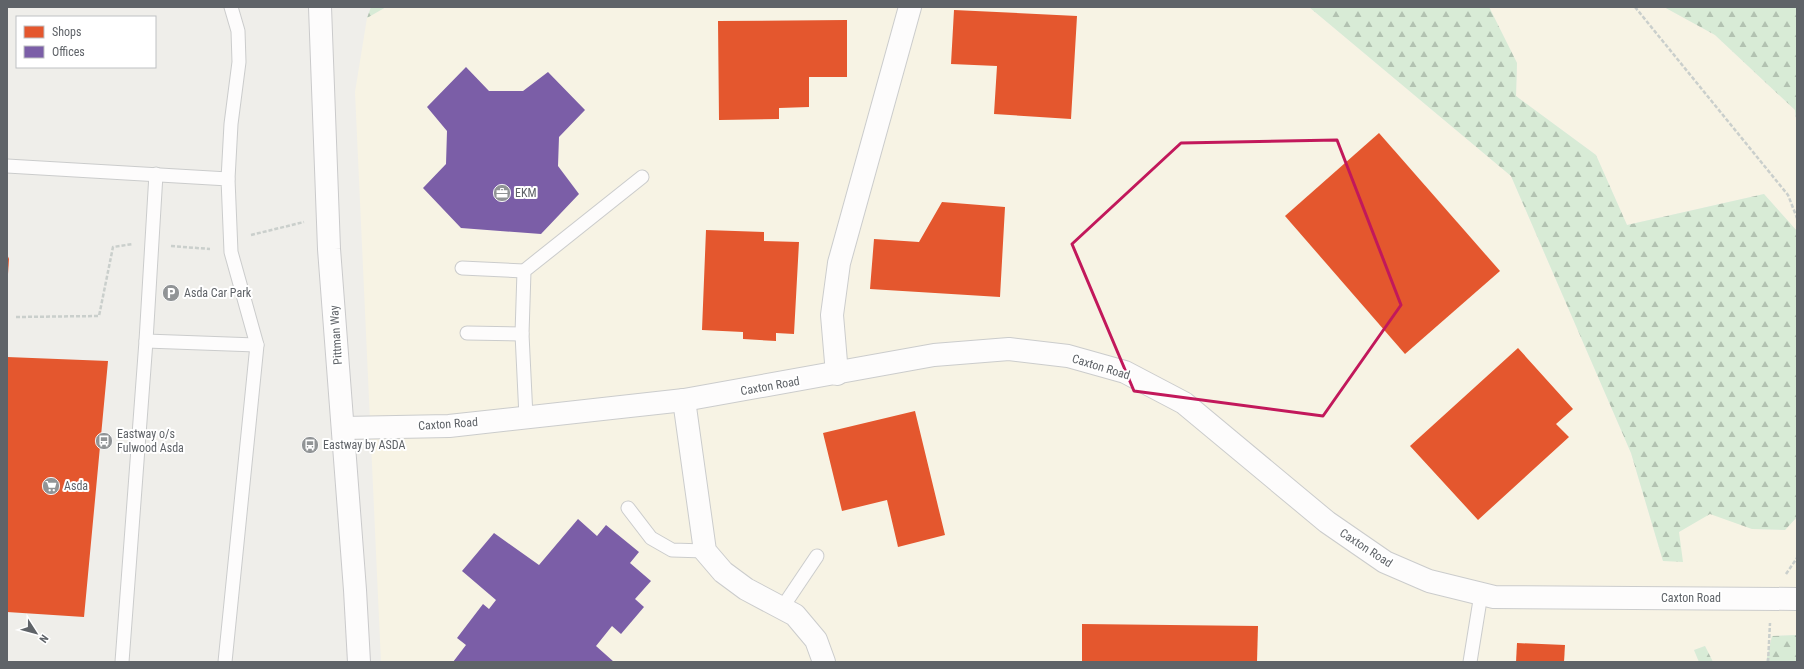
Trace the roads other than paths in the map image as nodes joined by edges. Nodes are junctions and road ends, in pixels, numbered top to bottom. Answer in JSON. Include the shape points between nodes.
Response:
{"nodes":[{"id":1,"x":231,"y":7,"type":"edge"},
{"id":2,"x":320,"y":7,"type":"edge"},
{"id":3,"x":910,"y":7,"type":"edge"},
{"id":4,"x":7,"y":166,"type":"edge"},
{"id":5,"x":156,"y":174,"type":"junction"},
{"id":6,"x":642,"y":177,"type":"dead end"},
{"id":7,"x":228,"y":179,"type":"junction"},
{"id":8,"x":462,"y":268,"type":"dead end"},
{"id":9,"x":524,"y":271,"type":"junction"},
{"id":10,"x":467,"y":333,"type":"dead end"},
{"id":11,"x":522,"y":334,"type":"junction"},
{"id":12,"x":146,"y":341,"type":"junction"},
{"id":13,"x":257,"y":345,"type":"junction"},
{"id":14,"x":837,"y":374,"type":"junction"},
{"id":15,"x":684,"y":400,"type":"junction"},
{"id":16,"x":526,"y":417,"type":"junction"},
{"id":17,"x":343,"y":428,"type":"junction"},
{"id":18,"x":628,"y":508,"type":"dead end"},
{"id":19,"x":705,"y":551,"type":"junction"},
{"id":20,"x":817,"y":556,"type":"dead end"},
{"id":21,"x":1481,"y":594,"type":"junction"},
{"id":22,"x":1797,"y":599,"type":"edge"},
{"id":23,"x":782,"y":608,"type":"junction"},
{"id":24,"x":122,"y":662,"type":"edge"},
{"id":25,"x":225,"y":662,"type":"edge"},
{"id":26,"x":359,"y":662,"type":"edge"},
{"id":27,"x":824,"y":662,"type":"edge"},
{"id":28,"x":1470,"y":662,"type":"edge"}],
"edges":[{"from":1,"to":7,"type":"lane","via":[[238,31],[239,62],[231,124]]},
{"from":2,"to":17,"type":"street","name":"Pittman Way","via":[[330,249]]},
{"from":3,"to":14,"type":"street","via":[[839,264],[832,315]]},
{"from":4,"to":5,"type":"lane"},
{"from":5,"to":7,"type":"lane"},
{"from":5,"to":12,"type":"lane"},
{"from":6,"to":9,"type":"lane"},
{"from":7,"to":13,"type":"lane","via":[[231,252]]},
{"from":8,"to":9,"type":"lane"},
{"from":9,"to":11,"type":"lane"},
{"from":10,"to":11,"type":"lane"},
{"from":11,"to":16,"type":"lane"},
{"from":12,"to":13,"type":"lane"},
{"from":12,"to":24,"type":"lane"},
{"from":13,"to":25,"type":"lane"},
{"from":14,"to":15,"type":"street","name":"Caxton Road"},
{"from":14,"to":21,"type":"street","name":"Caxton Road","via":[[934,355],[1009,349],[1068,356],[1125,372],[1184,403],[1327,522],[1385,562],[1429,581]]},
{"from":15,"to":16,"type":"street","name":"Caxton Road"},
{"from":15,"to":19,"type":"street"},
{"from":16,"to":17,"type":"street","name":"Caxton Road","via":[[449,426]]},
{"from":17,"to":26,"type":"street","name":"Pittman Way"},
{"from":18,"to":19,"type":"lane","via":[[651,538],[672,550]]},
{"from":19,"to":23,"type":"street","via":[[723,572],[740,585]]},
{"from":20,"to":23,"type":"lane"},
{"from":21,"to":22,"type":"street","name":"Caxton Road","via":[[1494,597]]},
{"from":21,"to":28,"type":"lane"},
{"from":23,"to":27,"type":"street","via":[[795,615],[816,640]]}]}
